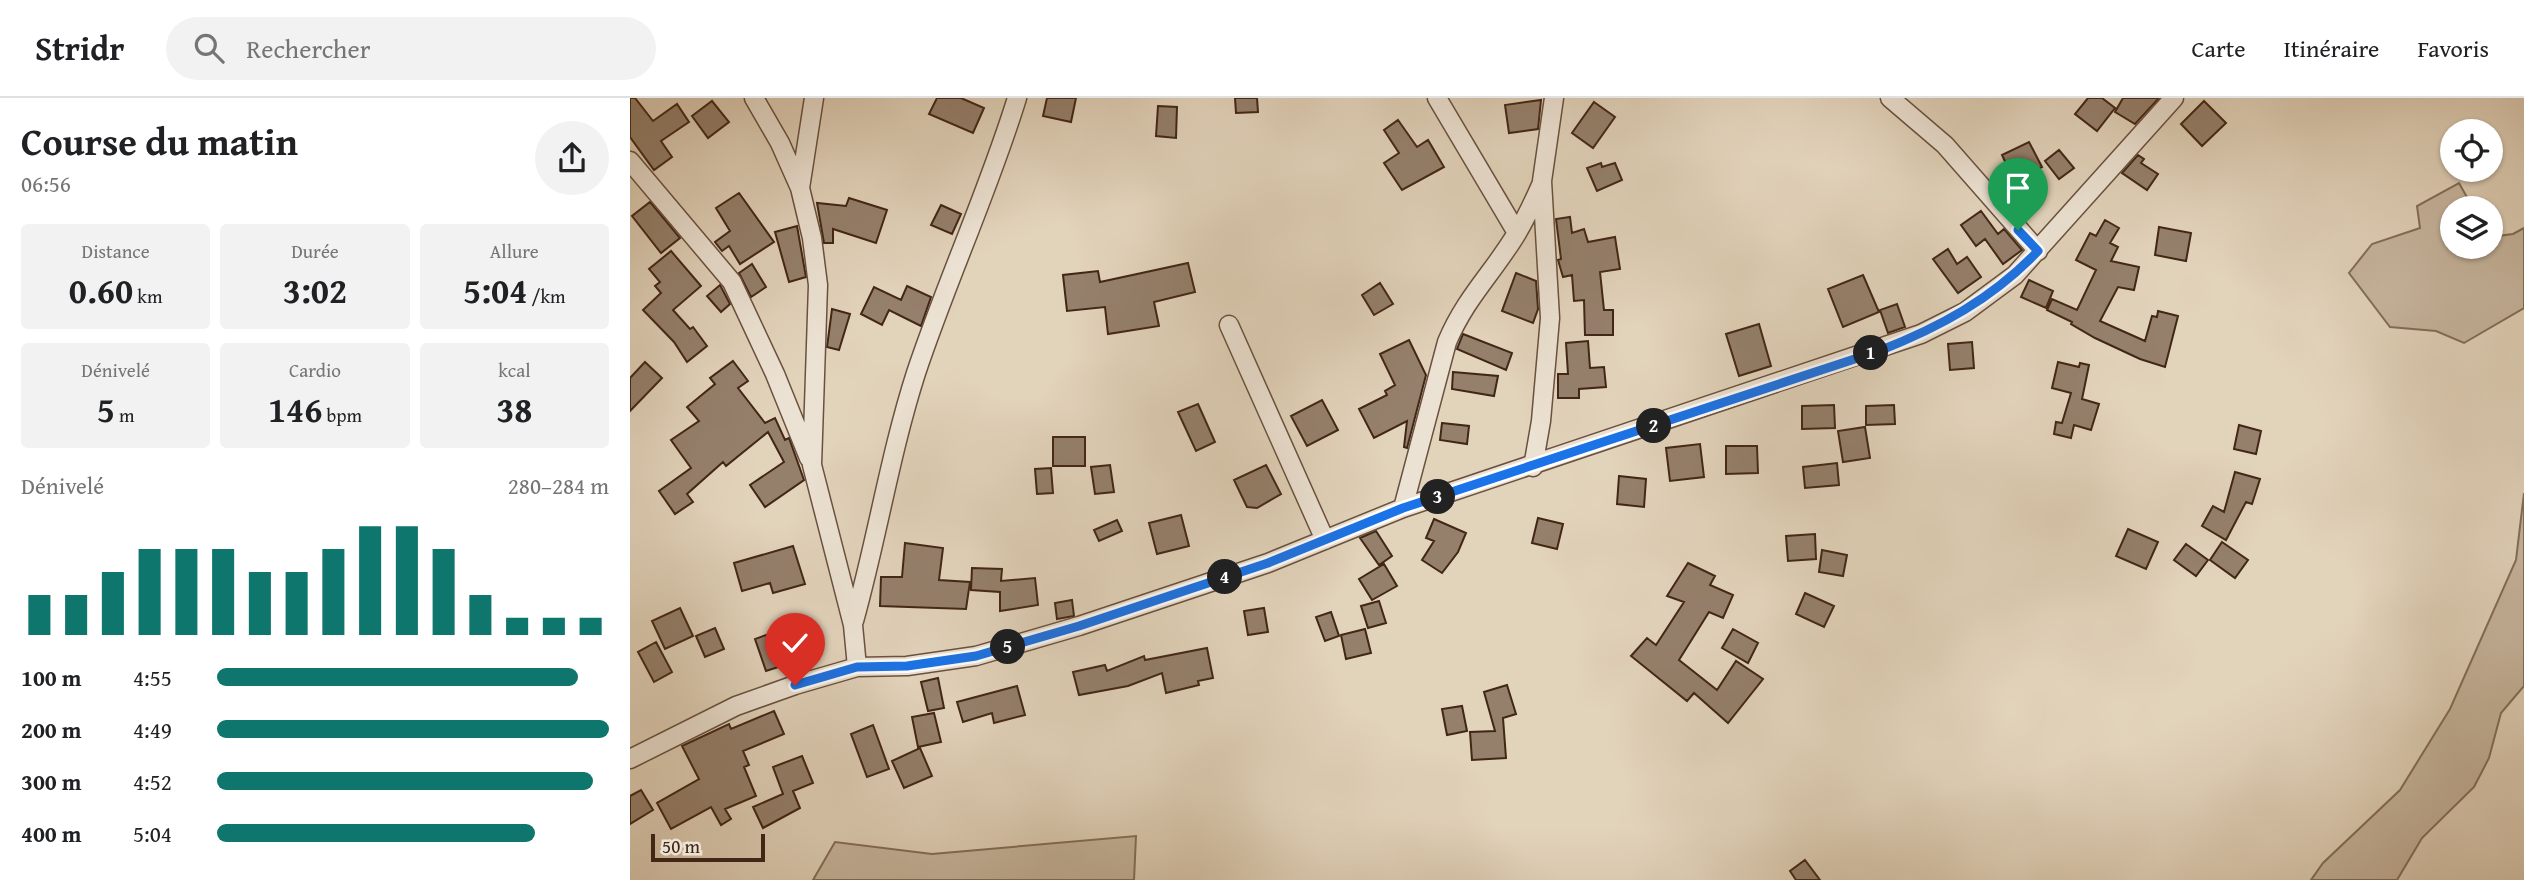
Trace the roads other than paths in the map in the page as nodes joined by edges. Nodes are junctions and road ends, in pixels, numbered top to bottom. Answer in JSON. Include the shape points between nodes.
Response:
{"nodes":[{"id":1,"x":754,"y":98,"type":"edge"},
{"id":2,"x":814,"y":98,"type":"edge"},
{"id":3,"x":1017,"y":98,"type":"edge"},
{"id":4,"x":1437,"y":98,"type":"edge"},
{"id":5,"x":1554,"y":98,"type":"edge"},
{"id":6,"x":1890,"y":98,"type":"edge"},
{"id":7,"x":2174,"y":98,"type":"edge"},
{"id":8,"x":630,"y":161,"type":"edge"},
{"id":9,"x":1542,"y":181,"type":"junction"},
{"id":10,"x":800,"y":188,"type":"junction"},
{"id":11,"x":1517,"y":233,"type":"junction"},
{"id":12,"x":2038,"y":251,"type":"junction"},
{"id":13,"x":1229,"y":325,"type":"dead end"},
{"id":14,"x":812,"y":465,"type":"junction"},
{"id":15,"x":1533,"y":467,"type":"junction"},
{"id":16,"x":1403,"y":508,"type":"junction"},
{"id":17,"x":1325,"y":540,"type":"junction"},
{"id":18,"x":853,"y":625,"type":"junction"},
{"id":19,"x":857,"y":667,"type":"junction"},
{"id":20,"x":630,"y":759,"type":"edge"}],
"edges":[{"from":1,"to":10,"type":"street"},
{"from":2,"to":10,"type":"street"},
{"from":3,"to":18,"type":"street","via":[[917,372]]},
{"from":4,"to":11,"type":"street"},
{"from":5,"to":9,"type":"street"},
{"from":6,"to":12,"type":"street","via":[[1945,145]]},
{"from":7,"to":12,"type":"street"},
{"from":8,"to":14,"type":"street","via":[[732,282]]},
{"from":9,"to":11,"type":"street"},
{"from":9,"to":15,"type":"street","via":[[1550,318],[1542,421]]},
{"from":10,"to":14,"type":"street","via":[[818,285]]},
{"from":11,"to":16,"type":"street","via":[[1452,330]]},
{"from":12,"to":15,"type":"street","via":[[1990,295],[1922,334]]},
{"from":13,"to":17,"type":"street"},
{"from":14,"to":18,"type":"street"},
{"from":15,"to":16,"type":"street"},
{"from":16,"to":17,"type":"street"},
{"from":17,"to":19,"type":"street","via":[[1104,618],[976,656],[907,666]]},
{"from":18,"to":19,"type":"street"},
{"from":19,"to":20,"type":"street","via":[[736,706]]}]}
